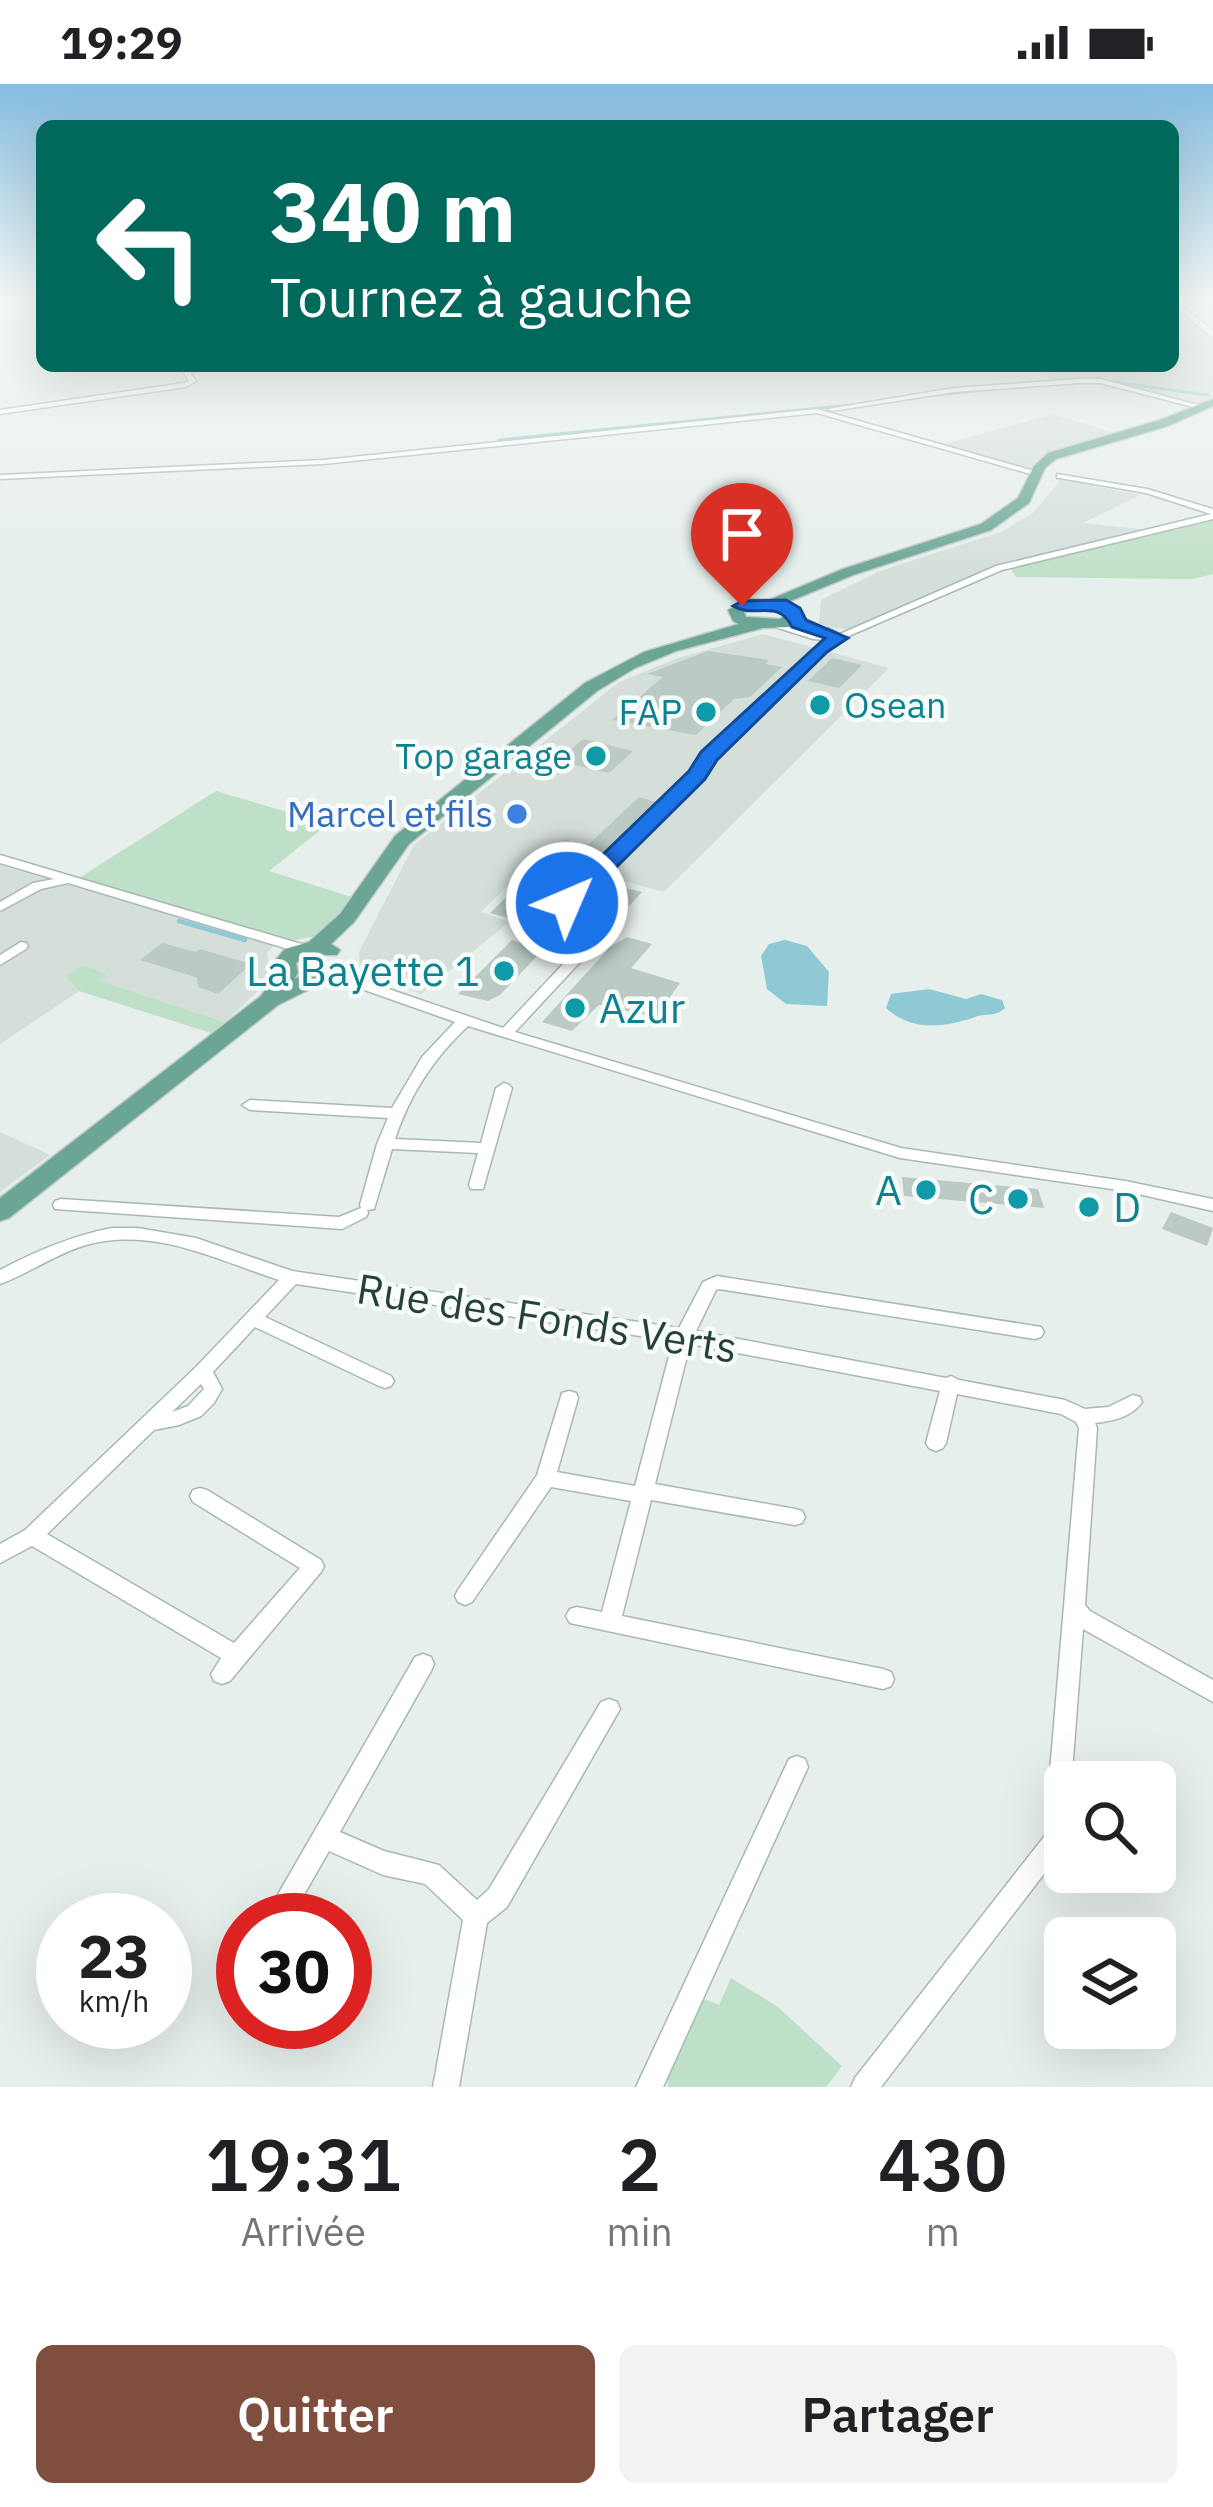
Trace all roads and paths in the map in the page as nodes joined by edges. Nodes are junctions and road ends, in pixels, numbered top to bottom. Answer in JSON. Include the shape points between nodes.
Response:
{"nodes":[{"id":1,"x":128,"y":393,"type":"edge"},
{"id":2,"x":931,"y":393,"type":"edge"},
{"id":3,"x":1156,"y":393,"type":"edge"},
{"id":4,"x":1207,"y":405,"type":"edge"},
{"id":5,"x":817,"y":411,"type":"junction"},
{"id":6,"x":0,"y":412,"type":"edge"},
{"id":7,"x":1036,"y":473,"type":"junction"},
{"id":8,"x":1060,"y":476,"type":"dead end"},
{"id":9,"x":0,"y":477,"type":"edge"},
{"id":10,"x":1213,"y":514,"type":"edge"},
{"id":11,"x":784,"y":614,"type":"junction"},
{"id":12,"x":738,"y":618,"type":"junction"},
{"id":13,"x":757,"y":625,"type":"junction"},
{"id":14,"x":705,"y":635,"type":"junction"},
{"id":15,"x":827,"y":638,"type":"junction"},
{"id":16,"x":0,"y":860,"type":"edge"},
{"id":17,"x":28,"y":878,"type":"junction"},
{"id":18,"x":63,"y":879,"type":"junction"},
{"id":19,"x":0,"y":907,"type":"edge"},
{"id":20,"x":22,"y":946,"type":"dead end"},
{"id":21,"x":0,"y":961,"type":"edge"},
{"id":22,"x":312,"y":963,"type":"junction"},
{"id":23,"x":465,"y":1022,"type":"junction"},
{"id":24,"x":506,"y":1033,"type":"junction"},
{"id":25,"x":504,"y":1088,"type":"dead end"},
{"id":26,"x":250,"y":1105,"type":"dead end"},
{"id":27,"x":394,"y":1112,"type":"junction"},
{"id":28,"x":385,"y":1144,"type":"junction"},
{"id":29,"x":487,"y":1148,"type":"junction"},
{"id":30,"x":477,"y":1185,"type":"dead end"},
{"id":31,"x":61,"y":1205,"type":"dead end"},
{"id":32,"x":1213,"y":1205,"type":"edge"},
{"id":33,"x":142,"y":1210,"type":"junction"},
{"id":34,"x":3,"y":1212,"type":"edge"},
{"id":35,"x":132,"y":1231,"type":"junction"},
{"id":36,"x":9,"y":1266,"type":"edge"},
{"id":37,"x":292,"y":1277,"type":"junction"},
{"id":38,"x":0,"y":1278,"type":"edge"},
{"id":39,"x":254,"y":1319,"type":"junction"},
{"id":40,"x":1035,"y":1332,"type":"dead end"},
{"id":41,"x":684,"y":1337,"type":"junction"},
{"id":42,"x":385,"y":1381,"type":"dead end"},
{"id":43,"x":951,"y":1383,"type":"junction"},
{"id":44,"x":569,"y":1398,"type":"dead end"},
{"id":45,"x":1133,"y":1402,"type":"dead end"},
{"id":46,"x":1083,"y":1417,"type":"junction"},
{"id":47,"x":936,"y":1443,"type":"dead end"},
{"id":48,"x":546,"y":1478,"type":"junction"},
{"id":49,"x":642,"y":1493,"type":"junction"},
{"id":50,"x":200,"y":1496,"type":"dead end"},
{"id":51,"x":795,"y":1517,"type":"dead end"},
{"id":52,"x":32,"y":1536,"type":"junction"},
{"id":53,"x":0,"y":1555,"type":"edge"},
{"id":54,"x":464,"y":1596,"type":"dead end"},
{"id":55,"x":1075,"y":1609,"type":"junction"},
{"id":56,"x":578,"y":1616,"type":"dead end"},
{"id":57,"x":610,"y":1623,"type":"junction"},
{"id":58,"x":423,"y":1664,"type":"dead end"},
{"id":59,"x":883,"y":1679,"type":"dead end"},
{"id":60,"x":1213,"y":1692,"type":"edge"},
{"id":61,"x":609,"y":1709,"type":"dead end"},
{"id":62,"x":1062,"y":1761,"type":"edge"},
{"id":63,"x":797,"y":1766,"type":"dead end"},
{"id":64,"x":324,"y":1837,"type":"junction"},
{"id":65,"x":1044,"y":1854,"type":"edge"},
{"id":66,"x":291,"y":1893,"type":"edge"},
{"id":67,"x":476,"y":1916,"type":"junction"},
{"id":68,"x":446,"y":2087,"type":"edge"},
{"id":69,"x":650,"y":2087,"type":"edge"},
{"id":70,"x":864,"y":2087,"type":"edge"}],
"edges":[{"from":1,"to":6,"type":"street"},
{"from":2,"to":5,"type":"street"},
{"from":3,"to":4,"type":"street"},
{"from":4,"to":7,"type":"main road","via":[[1060,453]]},
{"from":5,"to":7,"type":"street"},
{"from":5,"to":9,"type":"street","via":[[323,462]]},
{"from":7,"to":11,"type":"main road","via":[[1024,500],[986,527],[810,589]]},
{"from":8,"to":10,"type":"street","via":[[1147,491]]},
{"from":10,"to":15,"type":"street","via":[[999,568]]},
{"from":11,"to":12,"type":"main road","via":[[742,606]]},
{"from":11,"to":13,"type":"main road"},
{"from":11,"to":15,"type":"street"},
{"from":12,"to":13,"type":"main road"},
{"from":12,"to":14,"type":"main road"},
{"from":13,"to":14,"type":"main road"},
{"from":14,"to":22,"type":"main road","via":[[605,677],[462,793],[408,845]]},
{"from":15,"to":24,"type":"street","via":[[567,903],[587,946]]},
{"from":16,"to":17,"type":"street"},
{"from":17,"to":18,"type":"street"},
{"from":17,"to":18,"type":"street"},
{"from":17,"to":19,"type":"street"},
{"from":18,"to":22,"type":"street","via":[[266,941]]},
{"from":20,"to":21,"type":"street"},
{"from":22,"to":23,"type":"street"},
{"from":22,"to":34,"type":"main road"},
{"from":23,"to":24,"type":"street"},
{"from":23,"to":27,"type":"street"},
{"from":24,"to":32,"type":"street","via":[[900,1153]]},
{"from":25,"to":29,"type":"street"},
{"from":26,"to":27,"type":"street"},
{"from":27,"to":28,"type":"street"},
{"from":28,"to":29,"type":"street"},
{"from":28,"to":33,"type":"street","via":[[364,1209],[342,1223]]},
{"from":29,"to":30,"type":"street"},
{"from":31,"to":33,"type":"street"},
{"from":33,"to":35,"type":"street"},
{"from":35,"to":36,"type":"street","name":"Rue des Fonds Verts","via":[[66,1242]]},
{"from":35,"to":37,"type":"street","name":"Rue des Fonds Verts","via":[[168,1234]]},
{"from":36,"to":38,"type":"street","name":"Rue des Fonds Verts"},
{"from":37,"to":39,"type":"street"},
{"from":37,"to":41,"type":"street","name":"Rue des Fonds Verts"},
{"from":39,"to":42,"type":"street"},
{"from":39,"to":52,"type":"street","via":[[202,1371],[213,1389],[204,1406],[150,1423]]},
{"from":40,"to":41,"type":"street","via":[[717,1282]]},
{"from":41,"to":43,"type":"street","name":"Rue des Fonds Verts"},
{"from":41,"to":49,"type":"street"},
{"from":43,"to":46,"type":"street","name":"Rue des Fonds Verts"},
{"from":43,"to":47,"type":"street"},
{"from":44,"to":48,"type":"street"},
{"from":45,"to":46,"type":"street"},
{"from":46,"to":55,"type":"street"},
{"from":48,"to":49,"type":"street"},
{"from":48,"to":54,"type":"street"},
{"from":49,"to":51,"type":"street"},
{"from":49,"to":57,"type":"street"},
{"from":50,"to":52,"type":"street","via":[[314,1566],[229,1665]]},
{"from":52,"to":53,"type":"street"},
{"from":55,"to":60,"type":"street"},
{"from":55,"to":62,"type":"street"},
{"from":56,"to":57,"type":"street"},
{"from":57,"to":59,"type":"street"},
{"from":58,"to":64,"type":"street"},
{"from":61,"to":67,"type":"street","via":[[498,1898]]},
{"from":63,"to":69,"type":"street"},
{"from":64,"to":66,"type":"street"},
{"from":64,"to":67,"type":"street","via":[[431,1873]]},
{"from":65,"to":70,"type":"street"},
{"from":67,"to":68,"type":"street"}]}
